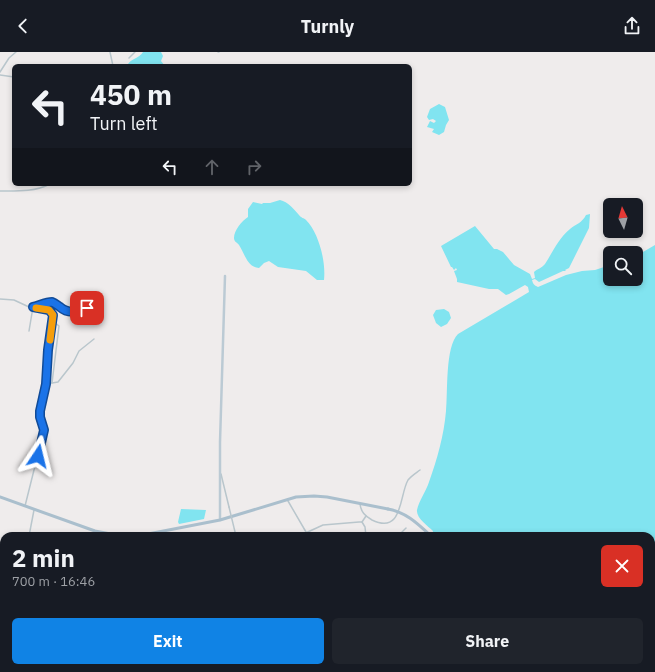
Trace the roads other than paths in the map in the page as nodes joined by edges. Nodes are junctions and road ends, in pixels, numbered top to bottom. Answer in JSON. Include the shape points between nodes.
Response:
{"nodes":[{"id":1,"x":16,"y":52,"type":"edge"},
{"id":2,"x":110,"y":52,"type":"edge"},
{"id":3,"x":135,"y":52,"type":"edge"},
{"id":4,"x":129,"y":58,"type":"dead end"},
{"id":5,"x":112,"y":64,"type":"edge"},
{"id":6,"x":0,"y":72,"type":"edge"},
{"id":7,"x":0,"y":75,"type":"edge"},
{"id":8,"x":12,"y":77,"type":"edge"},
{"id":9,"x":46,"y":186,"type":"edge"},
{"id":10,"x":0,"y":191,"type":"edge"},
{"id":11,"x":224,"y":276,"type":"dead end"},
{"id":12,"x":0,"y":299,"type":"edge"},
{"id":13,"x":33,"y":307,"type":"junction"},
{"id":14,"x":103,"y":318,"type":"dead end"},
{"id":15,"x":53,"y":321,"type":"junction"},
{"id":16,"x":29,"y":331,"type":"dead end"},
{"id":17,"x":94,"y":339,"type":"dead end"},
{"id":18,"x":52,"y":383,"type":"junction"},
{"id":19,"x":46,"y":384,"type":"junction"},
{"id":20,"x":220,"y":470,"type":"junction"},
{"id":21,"x":420,"y":470,"type":"dead end"},
{"id":22,"x":0,"y":498,"type":"edge"},
{"id":23,"x":287,"y":499,"type":"junction"},
{"id":24,"x":360,"y":504,"type":"junction"},
{"id":25,"x":25,"y":506,"type":"junction"},
{"id":26,"x":35,"y":509,"type":"junction"},
{"id":27,"x":366,"y":516,"type":"junction"},
{"id":28,"x":220,"y":520,"type":"junction"},
{"id":29,"x":362,"y":522,"type":"junction"},
{"id":30,"x":406,"y":528,"type":"dead end"},
{"id":31,"x":30,"y":532,"type":"edge"},
{"id":32,"x":100,"y":532,"type":"edge"},
{"id":33,"x":158,"y":532,"type":"edge"},
{"id":34,"x":235,"y":532,"type":"edge"},
{"id":35,"x":306,"y":532,"type":"joint"},
{"id":36,"x":366,"y":532,"type":"edge"},
{"id":37,"x":402,"y":532,"type":"edge"},
{"id":38,"x":426,"y":532,"type":"edge"}],
"edges":[{"from":1,"to":6,"type":"street"},
{"from":2,"to":5,"type":"street"},
{"from":3,"to":4,"type":"street"},
{"from":7,"to":8,"type":"street"},
{"from":9,"to":10,"type":"street","via":[[29,190]]},
{"from":11,"to":20,"type":"street"},
{"from":12,"to":13,"type":"street","via":[[14,300],[26,307]]},
{"from":13,"to":14,"type":"street","via":[[52,302],[69,312],[91,309]]},
{"from":13,"to":15,"type":"street","via":[[49,310],[53,315]]},
{"from":13,"to":16,"type":"street"},
{"from":15,"to":18,"type":"street","via":[[59,326]]},
{"from":15,"to":19,"type":"street"},
{"from":17,"to":18,"type":"street","via":[[79,351],[58,382]]},
{"from":18,"to":19,"type":"street"},
{"from":19,"to":25,"type":"street","via":[[39,415],[44,430]]},
{"from":20,"to":28,"type":"street"},
{"from":20,"to":34,"type":"street","bridge":true},
{"from":21,"to":27,"type":"street","via":[[408,480],[396,517],[382,523]]},
{"from":22,"to":25,"type":"main road"},
{"from":23,"to":24,"type":"main road","via":[[314,496]]},
{"from":23,"to":28,"type":"main road"},
{"from":23,"to":35,"type":"street"},
{"from":24,"to":27,"type":"street"},
{"from":24,"to":38,"type":"main road","bridge":true,"via":[[396,510],[407,515]]},
{"from":25,"to":26,"type":"main road"},
{"from":26,"to":31,"type":"street"},
{"from":26,"to":32,"type":"main road"},
{"from":27,"to":29,"type":"street"},
{"from":28,"to":33,"type":"main road"},
{"from":29,"to":35,"type":"street","via":[[323,525]]},
{"from":29,"to":36,"type":"street"},
{"from":30,"to":37,"type":"street"}]}
